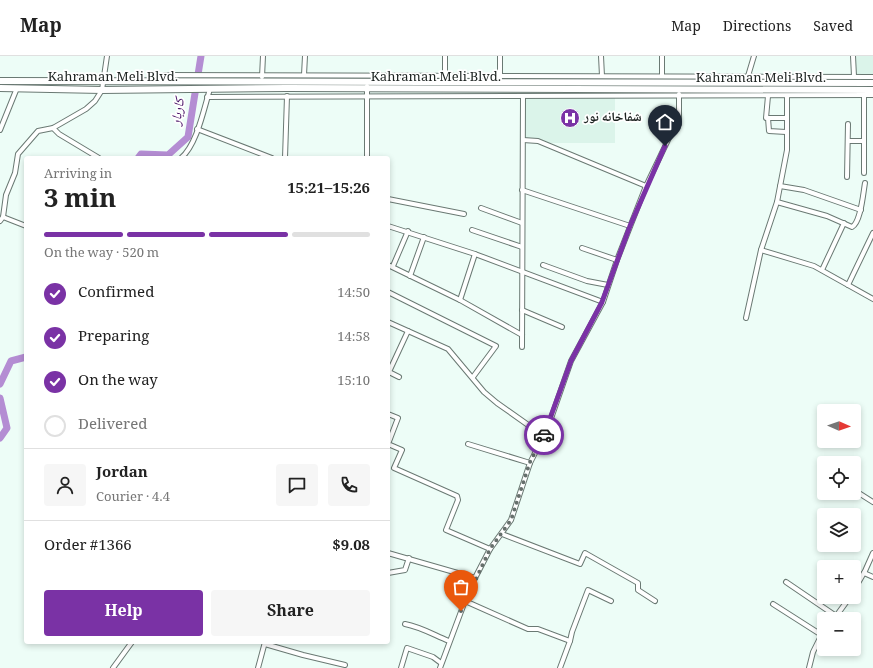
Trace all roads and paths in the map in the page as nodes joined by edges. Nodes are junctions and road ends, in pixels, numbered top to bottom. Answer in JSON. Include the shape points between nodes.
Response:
{"nodes":[{"id":1,"x":107,"y":56,"type":"edge"},
{"id":2,"x":263,"y":56,"type":"edge"},
{"id":3,"x":305,"y":56,"type":"edge"},
{"id":4,"x":445,"y":56,"type":"edge"},
{"id":5,"x":500,"y":56,"type":"edge"},
{"id":6,"x":601,"y":56,"type":"edge"},
{"id":7,"x":662,"y":56,"type":"edge"},
{"id":8,"x":754,"y":56,"type":"edge"},
{"id":9,"x":853,"y":56,"type":"edge"},
{"id":10,"x":304,"y":74,"type":"junction"},
{"id":11,"x":445,"y":75,"type":"junction"},
{"id":12,"x":602,"y":76,"type":"junction"},
{"id":13,"x":662,"y":76,"type":"junction"},
{"id":14,"x":748,"y":76,"type":"junction"},
{"id":15,"x":854,"y":76,"type":"junction"},
{"id":16,"x":873,"y":76,"type":"edge"},
{"id":17,"x":188,"y":78,"type":"junction"},
{"id":18,"x":262,"y":78,"type":"junction"},
{"id":19,"x":500,"y":79,"type":"junction"},
{"id":20,"x":0,"y":81,"type":"edge"},
{"id":21,"x":103,"y":81,"type":"junction"},
{"id":22,"x":368,"y":82,"type":"junction"},
{"id":23,"x":679,"y":82,"type":"junction"},
{"id":24,"x":873,"y":83,"type":"edge"},
{"id":25,"x":0,"y":88,"type":"edge"},
{"id":26,"x":17,"y":88,"type":"junction"},
{"id":27,"x":208,"y":89,"type":"junction"},
{"id":28,"x":102,"y":90,"type":"junction"},
{"id":29,"x":873,"y":90,"type":"edge"},
{"id":30,"x":679,"y":92,"type":"junction"},
{"id":31,"x":367,"y":93,"type":"junction"},
{"id":32,"x":500,"y":93,"type":"junction"},
{"id":33,"x":864,"y":95,"type":"junction"},
{"id":34,"x":873,"y":95,"type":"edge"},
{"id":35,"x":287,"y":96,"type":"junction"},
{"id":36,"x":522,"y":96,"type":"junction"},
{"id":37,"x":768,"y":96,"type":"junction"},
{"id":38,"x":787,"y":96,"type":"junction"},
{"id":39,"x":207,"y":97,"type":"junction"},
{"id":40,"x":768,"y":118,"type":"junction"},
{"id":41,"x":786,"y":118,"type":"junction"},
{"id":42,"x":848,"y":124,"type":"dead end"},
{"id":43,"x":53,"y":128,"type":"junction"},
{"id":44,"x":197,"y":129,"type":"junction"},
{"id":45,"x":0,"y":130,"type":"edge"},
{"id":46,"x":786,"y":132,"type":"junction"},
{"id":47,"x":523,"y":140,"type":"junction"},
{"id":48,"x":848,"y":140,"type":"junction"},
{"id":49,"x":864,"y":142,"type":"junction"},
{"id":50,"x":96,"y":156,"type":"edge"},
{"id":51,"x":183,"y":156,"type":"edge"},
{"id":52,"x":267,"y":156,"type":"edge"},
{"id":53,"x":285,"y":156,"type":"edge"},
{"id":54,"x":367,"y":156,"type":"edge"},
{"id":55,"x":864,"y":173,"type":"dead end"},
{"id":56,"x":847,"y":177,"type":"dead end"},
{"id":57,"x":865,"y":183,"type":"dead end"},
{"id":58,"x":646,"y":186,"type":"junction"},
{"id":59,"x":780,"y":186,"type":"junction"},
{"id":60,"x":522,"y":190,"type":"junction"},
{"id":61,"x":390,"y":199,"type":"edge"},
{"id":62,"x":777,"y":202,"type":"junction"},
{"id":63,"x":481,"y":208,"type":"dead end"},
{"id":64,"x":861,"y":210,"type":"junction"},
{"id":65,"x":464,"y":214,"type":"dead end"},
{"id":66,"x":3,"y":217,"type":"junction"},
{"id":67,"x":0,"y":221,"type":"edge"},
{"id":68,"x":522,"y":223,"type":"junction"},
{"id":69,"x":844,"y":223,"type":"junction"},
{"id":70,"x":24,"y":225,"type":"edge"},
{"id":71,"x":390,"y":226,"type":"edge"},
{"id":72,"x":630,"y":226,"type":"junction"},
{"id":73,"x":472,"y":230,"type":"dead end"},
{"id":74,"x":408,"y":231,"type":"junction"},
{"id":75,"x":873,"y":233,"type":"edge"},
{"id":76,"x":424,"y":237,"type":"junction"},
{"id":77,"x":522,"y":247,"type":"junction"},
{"id":78,"x":582,"y":248,"type":"dead end"},
{"id":79,"x":761,"y":250,"type":"junction"},
{"id":80,"x":475,"y":254,"type":"junction"},
{"id":81,"x":617,"y":260,"type":"junction"},
{"id":82,"x":390,"y":265,"type":"edge"},
{"id":83,"x":543,"y":265,"type":"dead end"},
{"id":84,"x":822,"y":270,"type":"junction"},
{"id":85,"x":522,"y":272,"type":"junction"},
{"id":86,"x":410,"y":276,"type":"junction"},
{"id":87,"x":608,"y":285,"type":"junction"},
{"id":88,"x":848,"y":285,"type":"junction"},
{"id":89,"x":390,"y":293,"type":"edge"},
{"id":90,"x":873,"y":299,"type":"edge"},
{"id":91,"x":460,"y":300,"type":"junction"},
{"id":92,"x":602,"y":302,"type":"junction"},
{"id":93,"x":522,"y":310,"type":"junction"},
{"id":94,"x":746,"y":318,"type":"dead end"},
{"id":95,"x":390,"y":323,"type":"edge"},
{"id":96,"x":562,"y":327,"type":"dead end"},
{"id":97,"x":408,"y":331,"type":"junction"},
{"id":98,"x":522,"y":335,"type":"junction"},
{"id":99,"x":522,"y":347,"type":"dead end"},
{"id":100,"x":390,"y":369,"type":"edge"},
{"id":101,"x":390,"y":374,"type":"edge"},
{"id":102,"x":399,"y":377,"type":"dead end"},
{"id":103,"x":473,"y":377,"type":"junction"},
{"id":104,"x":390,"y":415,"type":"edge"},
{"id":105,"x":545,"y":433,"type":"junction"},
{"id":106,"x":390,"y":439,"type":"edge"},
{"id":107,"x":468,"y":444,"type":"dead end"},
{"id":108,"x":390,"y":445,"type":"edge"},
{"id":109,"x":530,"y":462,"type":"junction"},
{"id":110,"x":861,"y":494,"type":"edge"},
{"id":111,"x":873,"y":502,"type":"edge"},
{"id":112,"x":502,"y":534,"type":"junction"},
{"id":113,"x":490,"y":549,"type":"junction"},
{"id":114,"x":873,"y":553,"type":"edge"},
{"id":115,"x":390,"y":554,"type":"edge"},
{"id":116,"x":408,"y":558,"type":"junction"},
{"id":117,"x":864,"y":572,"type":"junction"},
{"id":118,"x":390,"y":573,"type":"edge"},
{"id":119,"x":861,"y":577,"type":"edge"},
{"id":120,"x":873,"y":577,"type":"edge"},
{"id":121,"x":475,"y":578,"type":"junction"},
{"id":122,"x":786,"y":582,"type":"dead end"},
{"id":123,"x":465,"y":601,"type":"junction"},
{"id":124,"x":611,"y":601,"type":"dead end"},
{"id":125,"x":655,"y":601,"type":"dead end"},
{"id":126,"x":773,"y":604,"type":"dead end"},
{"id":127,"x":827,"y":612,"type":"edge"},
{"id":128,"x":405,"y":624,"type":"dead end"},
{"id":129,"x":817,"y":632,"type":"edge"},
{"id":130,"x":449,"y":641,"type":"junction"},
{"id":131,"x":570,"y":641,"type":"junction"},
{"id":132,"x":817,"y":643,"type":"edge"},
{"id":133,"x":131,"y":644,"type":"edge"},
{"id":134,"x":265,"y":644,"type":"edge"},
{"id":135,"x":268,"y":644,"type":"edge"},
{"id":136,"x":441,"y":663,"type":"junction"},
{"id":137,"x":345,"y":664,"type":"dead end"},
{"id":138,"x":113,"y":668,"type":"edge"},
{"id":139,"x":258,"y":668,"type":"edge"},
{"id":140,"x":401,"y":668,"type":"edge"},
{"id":141,"x":440,"y":668,"type":"edge"},
{"id":142,"x":560,"y":668,"type":"edge"},
{"id":143,"x":809,"y":668,"type":"edge"}],
"edges":[{"from":1,"to":21,"type":"street"},
{"from":2,"to":18,"type":"street"},
{"from":3,"to":10,"type":"street"},
{"from":4,"to":11,"type":"street"},
{"from":5,"to":19,"type":"street"},
{"from":6,"to":12,"type":"street"},
{"from":7,"to":13,"type":"street"},
{"from":8,"to":14,"type":"street"},
{"from":9,"to":15,"type":"street"},
{"from":10,"to":11,"type":"street"},
{"from":10,"to":18,"type":"street"},
{"from":11,"to":19,"type":"street"},
{"from":12,"to":13,"type":"street"},
{"from":12,"to":19,"type":"street"},
{"from":13,"to":14,"type":"street"},
{"from":14,"to":15,"type":"street"},
{"from":15,"to":16,"type":"street"},
{"from":17,"to":18,"type":"highway","name":"Kahraman Meli Blvd.","via":[[209,81]]},
{"from":17,"to":18,"type":"street","via":[[204,75]]},
{"from":17,"to":21,"type":"highway","name":"Kahraman Meli Blvd."},
{"from":18,"to":22,"type":"highway","name":"Kahraman Meli Blvd."},
{"from":19,"to":22,"type":"highway","name":"Kahraman Meli Blvd."},
{"from":19,"to":23,"type":"highway","name":"Kahraman Meli Blvd."},
{"from":19,"to":32,"type":"street"},
{"from":20,"to":21,"type":"highway","name":"Kahraman Meli Blvd."},
{"from":21,"to":28,"type":"street"},
{"from":22,"to":31,"type":"street"},
{"from":23,"to":24,"type":"highway","name":"Kahraman Meli Blvd."},
{"from":23,"to":30,"type":"street"},
{"from":25,"to":26,"type":"highway","name":"Kahraman Meli Blvd."},
{"from":26,"to":28,"type":"highway","name":"Kahraman Meli Blvd."},
{"from":26,"to":45,"type":"street"},
{"from":27,"to":28,"type":"highway","name":"Kahraman Meli Blvd."},
{"from":27,"to":31,"type":"highway","name":"Kahraman Meli Blvd."},
{"from":27,"to":39,"type":"street"},
{"from":28,"to":43,"type":"street","via":[[86,109]]},
{"from":29,"to":30,"type":"highway","name":"Kahraman Meli Blvd."},
{"from":30,"to":32,"type":"highway","name":"Kahraman Meli Blvd."},
{"from":30,"to":36,"type":"street"},
{"from":30,"to":37,"type":"street"},
{"from":30,"to":58,"type":"street","via":[[679,124],[669,138]]},
{"from":31,"to":32,"type":"highway","name":"Kahraman Meli Blvd."},
{"from":31,"to":35,"type":"street"},
{"from":31,"to":54,"type":"street"},
{"from":32,"to":36,"type":"street"},
{"from":33,"to":34,"type":"street"},
{"from":33,"to":38,"type":"street"},
{"from":33,"to":49,"type":"street"},
{"from":35,"to":39,"type":"street"},
{"from":35,"to":53,"type":"street"},
{"from":36,"to":47,"type":"street"},
{"from":37,"to":38,"type":"street"},
{"from":37,"to":40,"type":"street","via":[[765,117]]},
{"from":38,"to":41,"type":"street"},
{"from":39,"to":44,"type":"street"},
{"from":40,"to":41,"type":"street"},
{"from":40,"to":46,"type":"street","via":[[769,131]]},
{"from":41,"to":46,"type":"street"},
{"from":42,"to":48,"type":"street"},
{"from":43,"to":50,"type":"street"},
{"from":43,"to":66,"type":"street","via":[[38,131],[18,154]]},
{"from":44,"to":51,"type":"street"},
{"from":44,"to":52,"type":"street"},
{"from":46,"to":59,"type":"street","via":[[787,150]]},
{"from":47,"to":58,"type":"street","via":[[538,141]]},
{"from":47,"to":60,"type":"street"},
{"from":48,"to":49,"type":"street"},
{"from":48,"to":56,"type":"street"},
{"from":49,"to":55,"type":"street"},
{"from":57,"to":64,"type":"street"},
{"from":58,"to":72,"type":"street"},
{"from":59,"to":62,"type":"street"},
{"from":59,"to":64,"type":"street","via":[[804,190]]},
{"from":60,"to":68,"type":"street"},
{"from":60,"to":72,"type":"street"},
{"from":61,"to":65,"type":"street"},
{"from":62,"to":69,"type":"street"},
{"from":62,"to":79,"type":"street"},
{"from":63,"to":68,"type":"street"},
{"from":64,"to":69,"type":"street","via":[[854,226]]},
{"from":66,"to":67,"type":"street"},
{"from":66,"to":70,"type":"street"},
{"from":68,"to":77,"type":"street"},
{"from":69,"to":84,"type":"street"},
{"from":71,"to":74,"type":"street"},
{"from":72,"to":81,"type":"street"},
{"from":73,"to":77,"type":"street"},
{"from":74,"to":76,"type":"street"},
{"from":74,"to":82,"type":"street"},
{"from":75,"to":88,"type":"street"},
{"from":76,"to":80,"type":"street"},
{"from":76,"to":86,"type":"street"},
{"from":77,"to":85,"type":"street"},
{"from":78,"to":81,"type":"street"},
{"from":79,"to":84,"type":"street"},
{"from":79,"to":94,"type":"street"},
{"from":80,"to":85,"type":"street"},
{"from":80,"to":91,"type":"street"},
{"from":81,"to":87,"type":"street"},
{"from":82,"to":86,"type":"street"},
{"from":83,"to":87,"type":"street","via":[[586,281]]},
{"from":84,"to":88,"type":"street"},
{"from":85,"to":92,"type":"street"},
{"from":85,"to":93,"type":"street"},
{"from":86,"to":91,"type":"street"},
{"from":87,"to":92,"type":"street"},
{"from":88,"to":90,"type":"street"},
{"from":89,"to":103,"type":"street","via":[[496,346]]},
{"from":91,"to":98,"type":"street"},
{"from":92,"to":105,"type":"street","via":[[571,361]]},
{"from":93,"to":96,"type":"street"},
{"from":93,"to":98,"type":"street"},
{"from":95,"to":97,"type":"street"},
{"from":97,"to":100,"type":"street"},
{"from":97,"to":103,"type":"street","via":[[448,349]]},
{"from":98,"to":99,"type":"street"},
{"from":101,"to":102,"type":"street"},
{"from":103,"to":105,"type":"street","via":[[484,392],[497,403]]},
{"from":104,"to":106,"type":"street","via":[[398,418]]},
{"from":105,"to":109,"type":"street"},
{"from":107,"to":109,"type":"street"},
{"from":108,"to":113,"type":"street","via":[[402,450],[394,468],[457,496],[458,500],[446,530]]},
{"from":109,"to":112,"type":"street","via":[[511,520]]},
{"from":110,"to":111,"type":"street"},
{"from":112,"to":113,"type":"street"},
{"from":112,"to":125,"type":"street","via":[[580,564],[585,553],[638,583],[638,590]]},
{"from":113,"to":121,"type":"street"},
{"from":114,"to":117,"type":"street"},
{"from":115,"to":116,"type":"street"},
{"from":116,"to":118,"type":"street","via":[[405,570]]},
{"from":116,"to":121,"type":"street"},
{"from":117,"to":119,"type":"street"},
{"from":117,"to":120,"type":"street"},
{"from":121,"to":123,"type":"street"},
{"from":122,"to":127,"type":"street"},
{"from":123,"to":130,"type":"street"},
{"from":123,"to":131,"type":"street","via":[[528,629],[538,629]]},
{"from":124,"to":131,"type":"street","via":[[588,590]]},
{"from":126,"to":129,"type":"street"},
{"from":128,"to":130,"type":"street","via":[[422,628]]},
{"from":130,"to":136,"type":"street"},
{"from":131,"to":142,"type":"street"},
{"from":132,"to":143,"type":"street"},
{"from":133,"to":138,"type":"street"},
{"from":134,"to":139,"type":"street"},
{"from":135,"to":137,"type":"street"},
{"from":136,"to":140,"type":"street","via":[[433,657],[407,648]]},
{"from":136,"to":141,"type":"street"}]}
